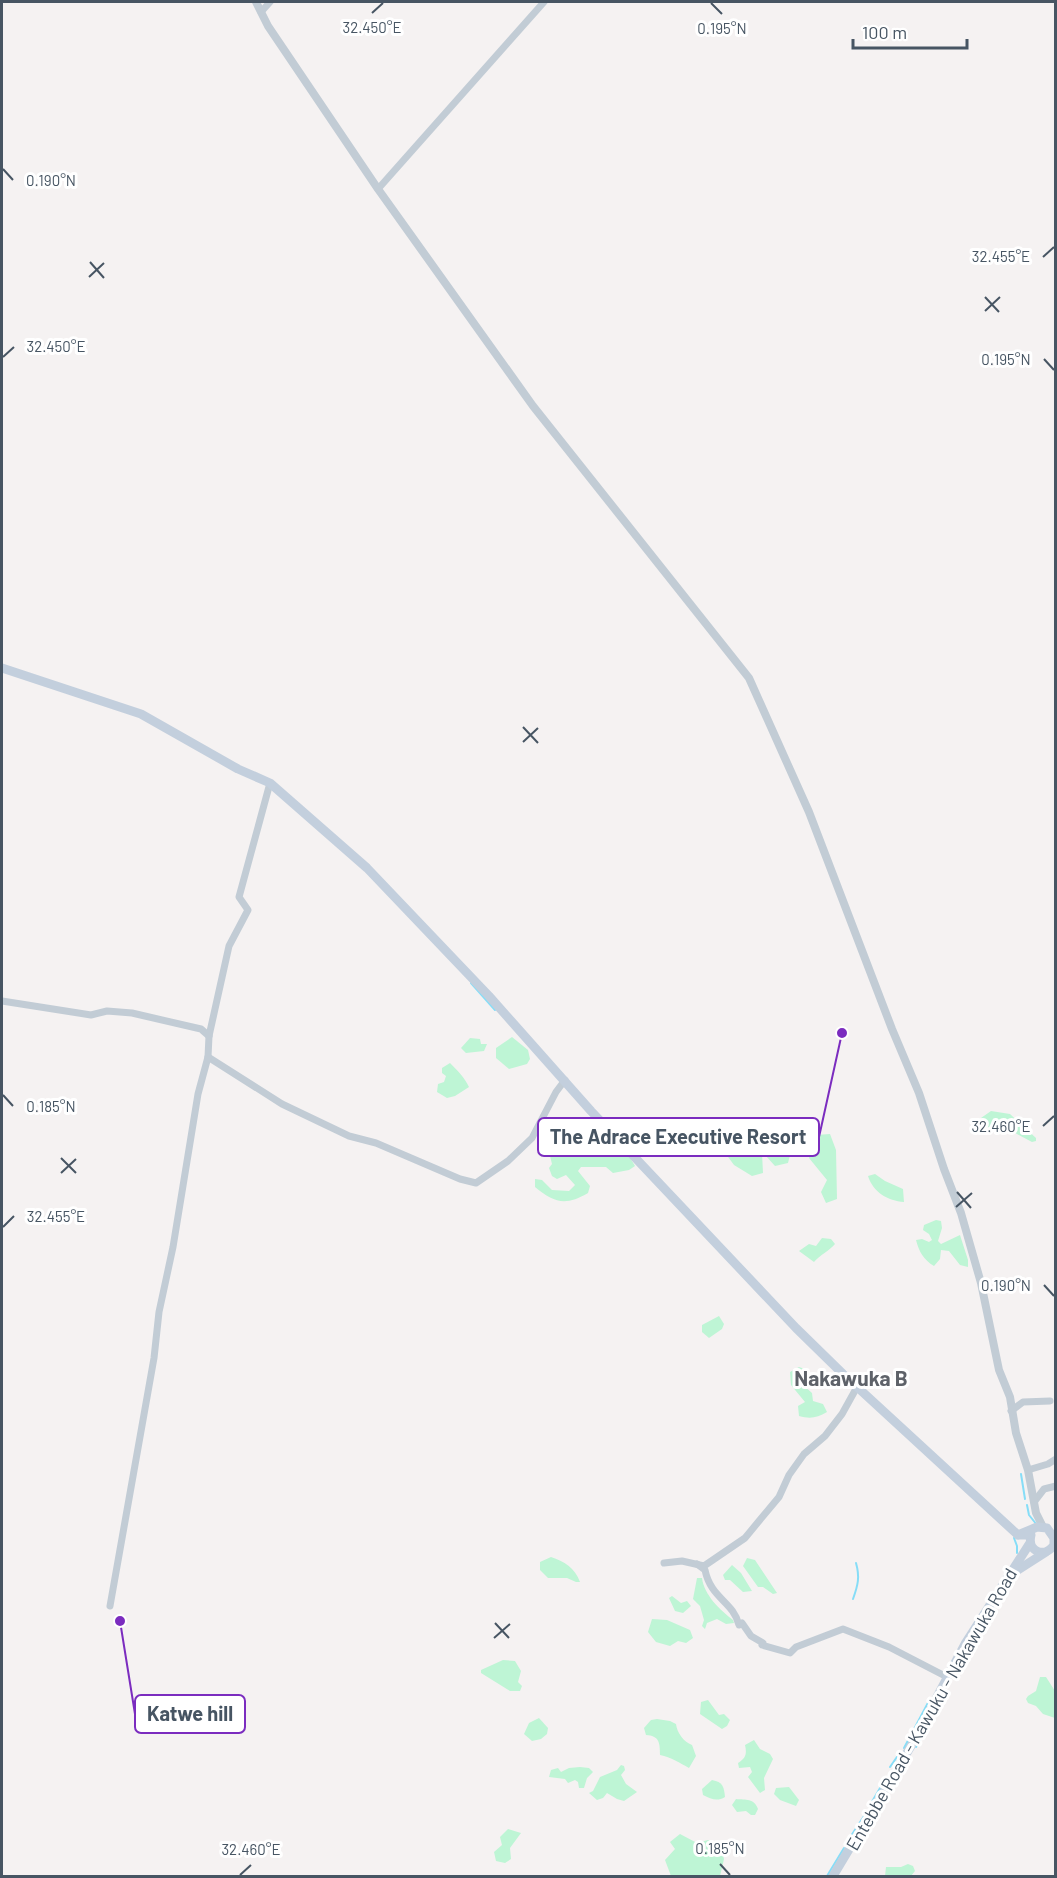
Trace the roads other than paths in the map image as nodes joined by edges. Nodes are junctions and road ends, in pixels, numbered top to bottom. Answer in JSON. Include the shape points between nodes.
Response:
{"nodes":[{"id":1,"x":256,"y":2,"type":"edge"},
{"id":2,"x":270,"y":2,"type":"edge"},
{"id":3,"x":544,"y":2,"type":"edge"},
{"id":4,"x":261,"y":12,"type":"junction"},
{"id":5,"x":378,"y":189,"type":"junction"},
{"id":6,"x":2,"y":668,"type":"edge"},
{"id":7,"x":270,"y":783,"type":"junction"},
{"id":8,"x":2,"y":1000,"type":"edge"},
{"id":9,"x":209,"y":1036,"type":"junction"},
{"id":10,"x":208,"y":1058,"type":"junction"},
{"id":11,"x":565,"y":1080,"type":"junction"},
{"id":12,"x":857,"y":1387,"type":"junction"},
{"id":13,"x":1050,"y":1401,"type":"dead end"},
{"id":14,"x":1011,"y":1411,"type":"junction"},
{"id":15,"x":1056,"y":1459,"type":"edge"},
{"id":16,"x":1028,"y":1470,"type":"junction"},
{"id":17,"x":1056,"y":1486,"type":"edge"},
{"id":18,"x":1034,"y":1502,"type":"junction"},
{"id":19,"x":1043,"y":1527,"type":"junction"},
{"id":20,"x":1018,"y":1535,"type":"junction"},
{"id":21,"x":1055,"y":1539,"type":"edge"},
{"id":22,"x":1030,"y":1543,"type":"junction"},
{"id":23,"x":1051,"y":1551,"type":"edge"},
{"id":24,"x":664,"y":1563,"type":"dead end"},
{"id":25,"x":697,"y":1564,"type":"junction"},
{"id":26,"x":1008,"y":1576,"type":"junction"},
{"id":27,"x":110,"y":1606,"type":"dead end"},
{"id":28,"x":947,"y":1677,"type":"junction"},
{"id":29,"x":833,"y":1876,"type":"edge"}],
"edges":[{"from":1,"to":4,"type":"street"},
{"from":2,"to":4,"type":"street"},
{"from":3,"to":5,"type":"street"},
{"from":4,"to":5,"type":"street"},
{"from":5,"to":14,"type":"street","via":[[533,406],[749,678],[809,812],[920,1092],[967,1233]]},
{"from":6,"to":7,"type":"main road","via":[[141,714]]},
{"from":7,"to":9,"type":"street","via":[[239,897],[248,910],[229,946]]},
{"from":7,"to":11,"type":"main road","via":[[368,868]]},
{"from":8,"to":9,"type":"street","via":[[91,1015],[107,1011],[132,1013],[201,1029]]},
{"from":9,"to":10,"type":"street"},
{"from":10,"to":11,"type":"street","via":[[282,1104],[349,1136],[476,1183],[532,1138]]},
{"from":10,"to":27,"type":"street","via":[[159,1312]]},
{"from":11,"to":12,"type":"main road","via":[[766,1297]]},
{"from":12,"to":20,"type":"main road"},
{"from":12,"to":25,"type":"street","via":[[831,1429],[804,1454],[779,1497],[745,1538],[704,1566]]},
{"from":13,"to":14,"type":"street","via":[[1023,1402]]},
{"from":14,"to":16,"type":"street"},
{"from":15,"to":16,"type":"street"},
{"from":16,"to":18,"type":"street"},
{"from":17,"to":18,"type":"street","via":[[1044,1490]]},
{"from":18,"to":19,"type":"street"},
{"from":19,"to":20,"type":"main road"},
{"from":19,"to":21,"type":"main road"},
{"from":20,"to":22,"type":"main road","via":[[1031,1535]]},
{"from":21,"to":23,"type":"main road"},
{"from":22,"to":23,"type":"main road","via":[[1036,1551]]},
{"from":22,"to":26,"type":"main road","name":"Entebbe Road - Kawuku - Nakawuka Road"},
{"from":23,"to":26,"type":"main road"},
{"from":24,"to":25,"type":"street"},
{"from":25,"to":28,"type":"street","via":[[705,1570],[707,1583],[736,1612],[739,1625],[742,1623],[762,1645],[790,1653],[843,1629]]},
{"from":26,"to":28,"type":"main road","name":"Entebbe Road - Kawuku - Nakawuka Road"},
{"from":28,"to":29,"type":"main road","name":"Entebbe Road - Kawuku - Nakawuka Road","via":[[911,1746]]}]}
